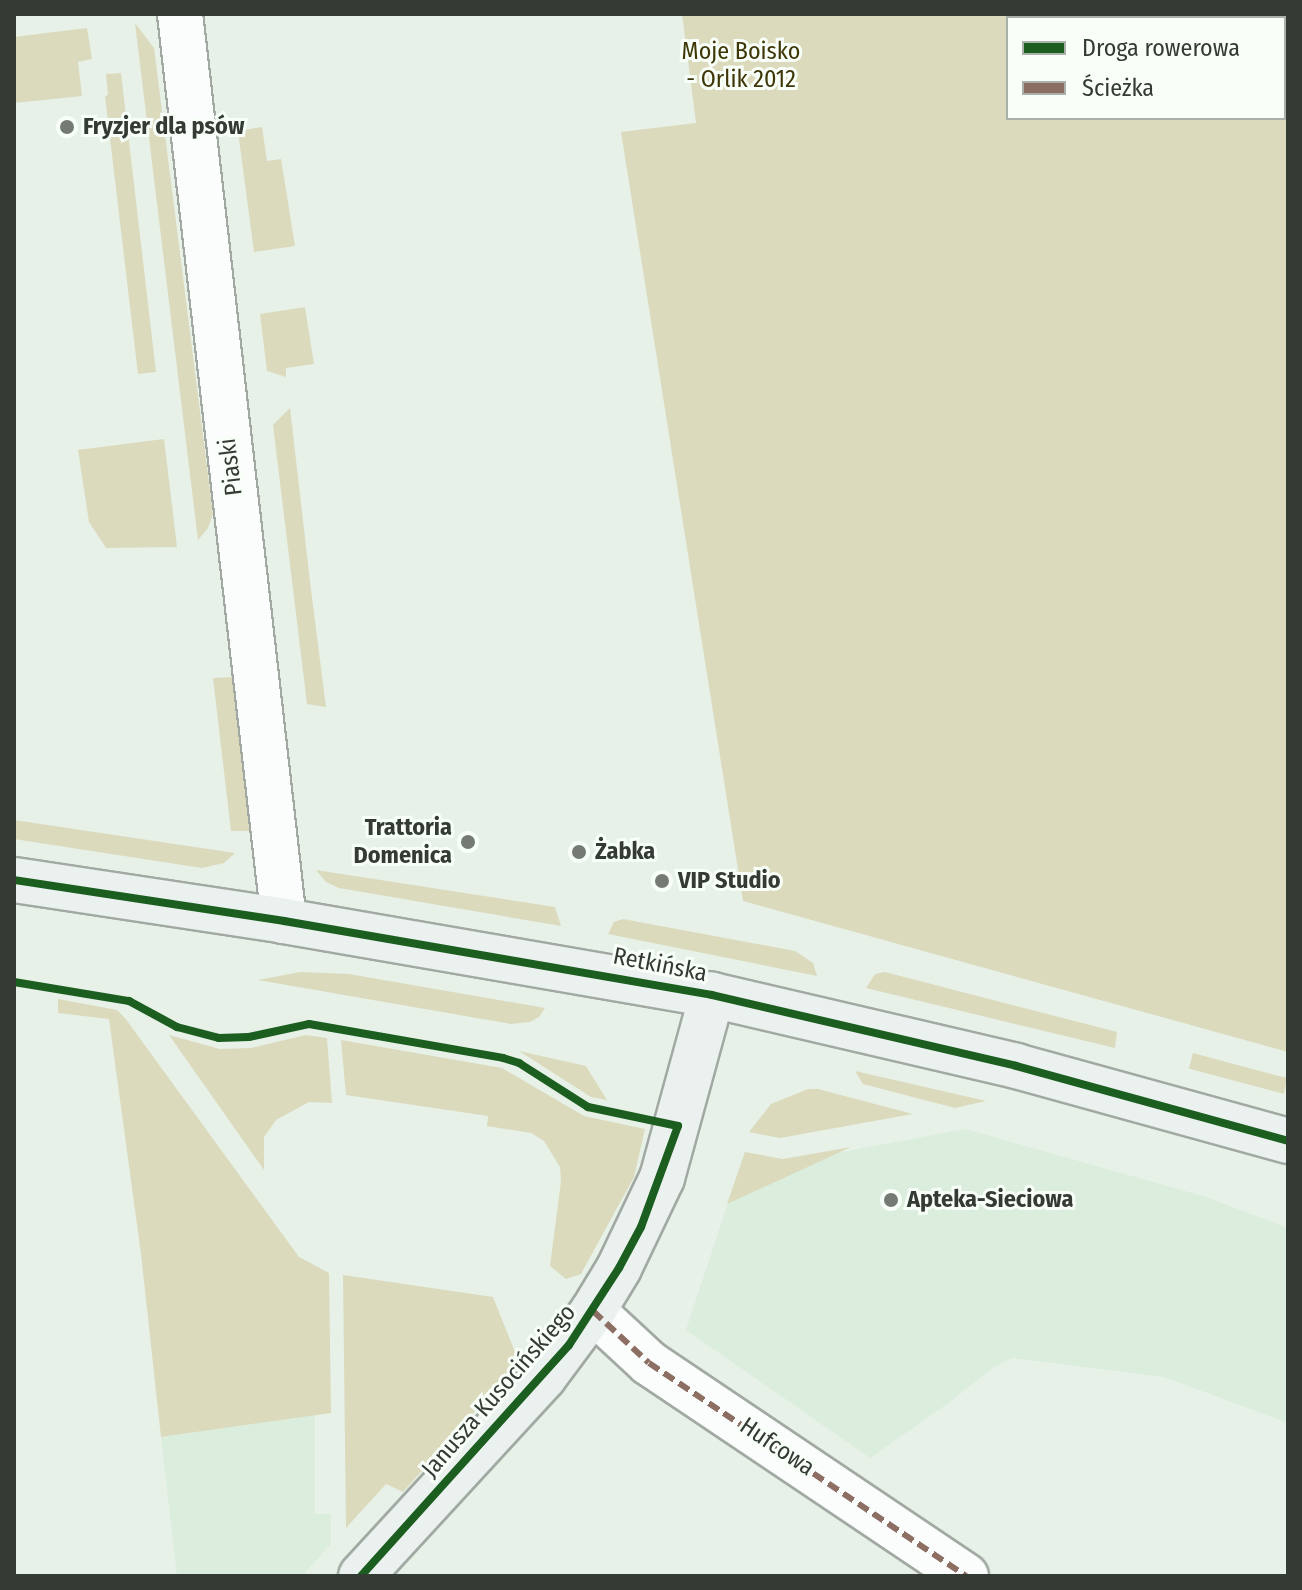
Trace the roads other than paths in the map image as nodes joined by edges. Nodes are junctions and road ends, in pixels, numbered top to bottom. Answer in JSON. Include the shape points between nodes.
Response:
{"nodes":[{"id":1,"x":180,"y":14,"type":"edge"},
{"id":2,"x":14,"y":880,"type":"edge"},
{"id":3,"x":284,"y":921,"type":"junction"},
{"id":4,"x":712,"y":995,"type":"junction"},
{"id":5,"x":1288,"y":1141,"type":"edge"},
{"id":6,"x":593,"y":1311,"type":"junction"},
{"id":7,"x":361,"y":1576,"type":"edge"},
{"id":8,"x":966,"y":1576,"type":"edge"}],
"edges":[{"from":1,"to":3,"type":"street","name":"Piaski"},
{"from":2,"to":3,"type":"street","name":"Retkińska"},
{"from":3,"to":4,"type":"street","name":"Retkińska"},
{"from":4,"to":5,"type":"street","name":"Retkińska","via":[[1016,1066]]},
{"from":4,"to":6,"type":"street","name":"Janusza Kusocińskiego","via":[[662,1178]]},
{"from":6,"to":7,"type":"street","name":"Janusza Kusocińskiego","via":[[544,1377]]},
{"from":6,"to":8,"type":"street","name":"Hufcowa","via":[[649,1363]]}]}
